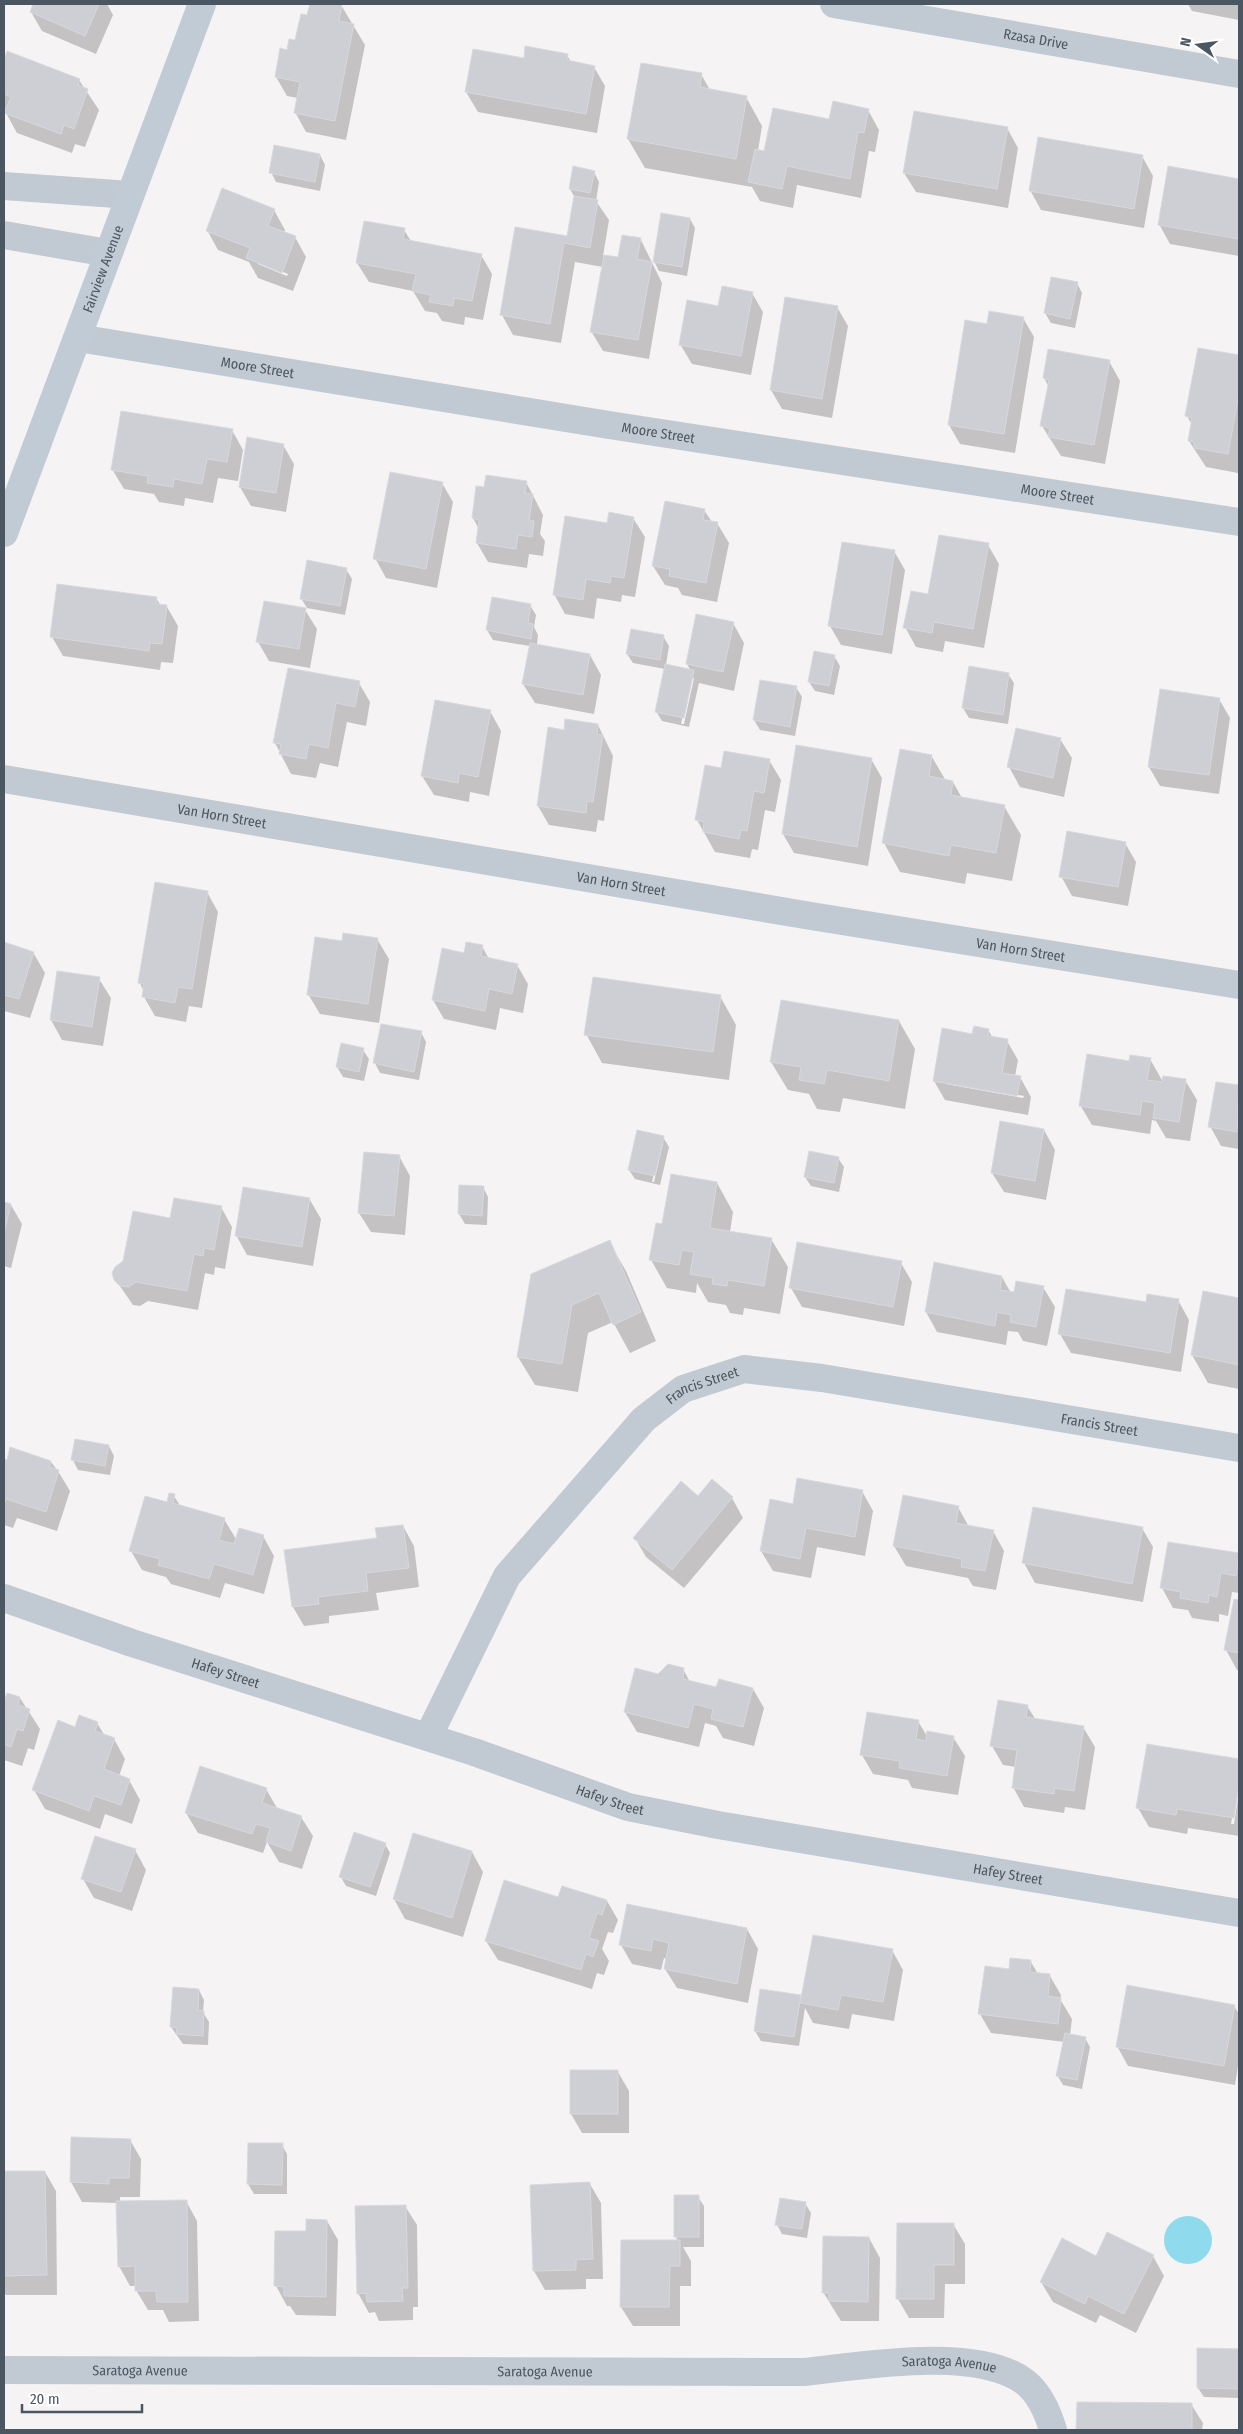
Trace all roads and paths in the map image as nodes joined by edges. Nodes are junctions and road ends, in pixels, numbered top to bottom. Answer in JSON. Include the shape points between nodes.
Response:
{"nodes":[{"id":1,"x":202,"y":4,"type":"edge"},
{"id":2,"x":834,"y":4,"type":"edge"},
{"id":3,"x":1239,"y":74,"type":"edge"},
{"id":4,"x":4,"y":186,"type":"edge"},
{"id":5,"x":130,"y":195,"type":"junction"},
{"id":6,"x":4,"y":235,"type":"edge"},
{"id":7,"x":108,"y":253,"type":"junction"},
{"id":8,"x":78,"y":338,"type":"junction"},
{"id":9,"x":1239,"y":522,"type":"edge"},
{"id":10,"x":4,"y":533,"type":"edge"},
{"id":11,"x":4,"y":779,"type":"edge"},
{"id":12,"x":1239,"y":985,"type":"edge"},
{"id":13,"x":1239,"y":1448,"type":"edge"},
{"id":14,"x":4,"y":1598,"type":"edge"},
{"id":15,"x":428,"y":1737,"type":"junction"},
{"id":16,"x":1239,"y":1913,"type":"edge"},
{"id":17,"x":4,"y":2370,"type":"edge"},
{"id":18,"x":1053,"y":2430,"type":"edge"}],
"edges":[{"from":1,"to":5,"type":"main road","name":"Fairview Avenue"},
{"from":2,"to":3,"type":"street","name":"Rzasa Drive"},
{"from":4,"to":5,"type":"street"},
{"from":5,"to":7,"type":"main road","name":"Fairview Avenue"},
{"from":6,"to":7,"type":"street"},
{"from":7,"to":8,"type":"main road","name":"Fairview Avenue"},
{"from":8,"to":9,"type":"street","name":"Moore Street","via":[[590,422]]},
{"from":8,"to":10,"type":"main road","name":"Fairview Avenue"},
{"from":11,"to":12,"type":"street","name":"Van Horn Street"},
{"from":13,"to":15,"type":"street","name":"Francis Street","via":[[822,1378],[744,1369],[683,1390],[644,1420],[507,1576]]},
{"from":14,"to":15,"type":"street","name":"Hafey Street","via":[[132,1643]]},
{"from":15,"to":16,"type":"street","name":"Hafey Street","via":[[628,1807]]},
{"from":17,"to":18,"type":"street","name":"Saratoga Avenue","via":[[804,2372],[920,2359],[976,2364],[1025,2382],[1035,2392]]}]}
